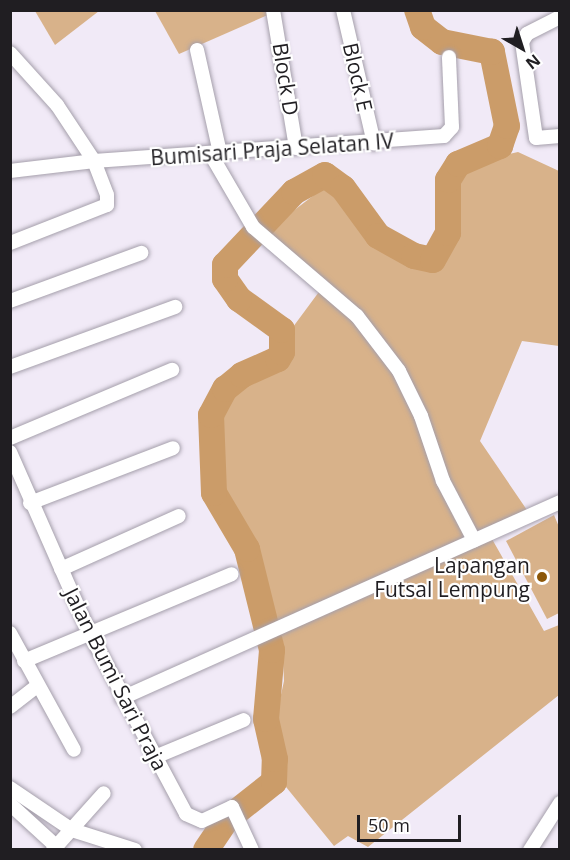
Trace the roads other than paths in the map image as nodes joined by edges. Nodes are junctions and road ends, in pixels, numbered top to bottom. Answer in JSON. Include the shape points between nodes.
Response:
{"nodes":[{"id":1,"x":273,"y":10,"type":"edge"},
{"id":2,"x":343,"y":10,"type":"edge"},
{"id":3,"x":560,"y":17,"type":"edge"},
{"id":4,"x":197,"y":50,"type":"dead end"},
{"id":5,"x":11,"y":55,"type":"edge"},
{"id":6,"x":449,"y":57,"type":"dead end"},
{"id":7,"x":560,"y":136,"type":"edge"},
{"id":8,"x":374,"y":143,"type":"junction"},
{"id":9,"x":296,"y":148,"type":"junction"},
{"id":10,"x":215,"y":153,"type":"junction"},
{"id":11,"x":94,"y":161,"type":"junction"},
{"id":12,"x":10,"y":171,"type":"edge"},
{"id":13,"x":10,"y":243,"type":"edge"},
{"id":14,"x":141,"y":253,"type":"dead end"},
{"id":15,"x":10,"y":301,"type":"edge"},
{"id":16,"x":175,"y":307,"type":"dead end"},
{"id":17,"x":10,"y":367,"type":"edge"},
{"id":18,"x":172,"y":370,"type":"dead end"},
{"id":19,"x":10,"y":438,"type":"edge"},
{"id":20,"x":173,"y":448,"type":"dead end"},
{"id":21,"x":10,"y":452,"type":"edge"},
{"id":22,"x":560,"y":502,"type":"edge"},
{"id":23,"x":30,"y":503,"type":"junction"},
{"id":24,"x":179,"y":516,"type":"dead end"},
{"id":25,"x":474,"y":540,"type":"junction"},
{"id":26,"x":61,"y":569,"type":"junction"},
{"id":27,"x":232,"y":574,"type":"dead end"},
{"id":28,"x":89,"y":632,"type":"junction"},
{"id":29,"x":10,"y":633,"type":"edge"},
{"id":30,"x":24,"y":662,"type":"junction"},
{"id":31,"x":36,"y":687,"type":"junction"},
{"id":32,"x":122,"y":698,"type":"junction"},
{"id":33,"x":10,"y":707,"type":"edge"},
{"id":34,"x":244,"y":720,"type":"dead end"},
{"id":35,"x":74,"y":750,"type":"dead end"},
{"id":36,"x":155,"y":757,"type":"junction"},
{"id":37,"x":10,"y":788,"type":"edge"},
{"id":38,"x":104,"y":793,"type":"dead end"},
{"id":39,"x":560,"y":802,"type":"edge"},
{"id":40,"x":10,"y":804,"type":"edge"},
{"id":41,"x":70,"y":832,"type":"junction"},
{"id":42,"x":56,"y":847,"type":"edge"},
{"id":43,"x":135,"y":849,"type":"edge"},
{"id":44,"x":252,"y":849,"type":"edge"},
{"id":45,"x":530,"y":849,"type":"edge"}],
"edges":[{"from":1,"to":9,"type":"street","name":"Block D"},
{"from":2,"to":8,"type":"street","name":"Block E"},
{"from":3,"to":7,"type":"street","via":[[527,34],[522,42],[536,138]]},
{"from":4,"to":10,"type":"street"},
{"from":5,"to":11,"type":"street","via":[[57,105]]},
{"from":6,"to":8,"type":"street","name":"Bumisari Praja Selatan IV","via":[[450,133]]},
{"from":8,"to":9,"type":"street","name":"Bumisari Praja Selatan IV"},
{"from":9,"to":10,"type":"street","name":"Bumisari Praja Selatan IV"},
{"from":10,"to":11,"type":"street","name":"Bumisari Praja Selatan IV"},
{"from":10,"to":25,"type":"street","via":[[253,227],[357,316],[411,389],[443,481]]},
{"from":11,"to":12,"type":"street","name":"Bumisari Praja Selatan IV"},
{"from":11,"to":13,"type":"street","via":[[107,205]]},
{"from":14,"to":15,"type":"street"},
{"from":16,"to":17,"type":"street"},
{"from":18,"to":19,"type":"street"},
{"from":20,"to":23,"type":"street"},
{"from":21,"to":23,"type":"street","name":"Jalan Bumi Sari Praja"},
{"from":22,"to":25,"type":"street"},
{"from":23,"to":26,"type":"street","name":"Jalan Bumi Sari Praja"},
{"from":24,"to":26,"type":"street"},
{"from":25,"to":32,"type":"street"},
{"from":26,"to":28,"type":"street","name":"Jalan Bumi Sari Praja"},
{"from":27,"to":28,"type":"street"},
{"from":28,"to":30,"type":"street"},
{"from":28,"to":32,"type":"street","name":"Jalan Bumi Sari Praja"},
{"from":29,"to":30,"type":"street"},
{"from":30,"to":31,"type":"street"},
{"from":31,"to":33,"type":"street"},
{"from":31,"to":35,"type":"street"},
{"from":32,"to":36,"type":"street","name":"Jalan Bumi Sari Praja"},
{"from":34,"to":36,"type":"street"},
{"from":36,"to":44,"type":"street","name":"Jalan Bumi Sari Praja","via":[[192,819],[202,821],[226,807],[235,813]]},
{"from":37,"to":41,"type":"street"},
{"from":38,"to":41,"type":"street"},
{"from":39,"to":45,"type":"street"},
{"from":40,"to":42,"type":"street"},
{"from":41,"to":42,"type":"street"},
{"from":41,"to":43,"type":"street"}]}
